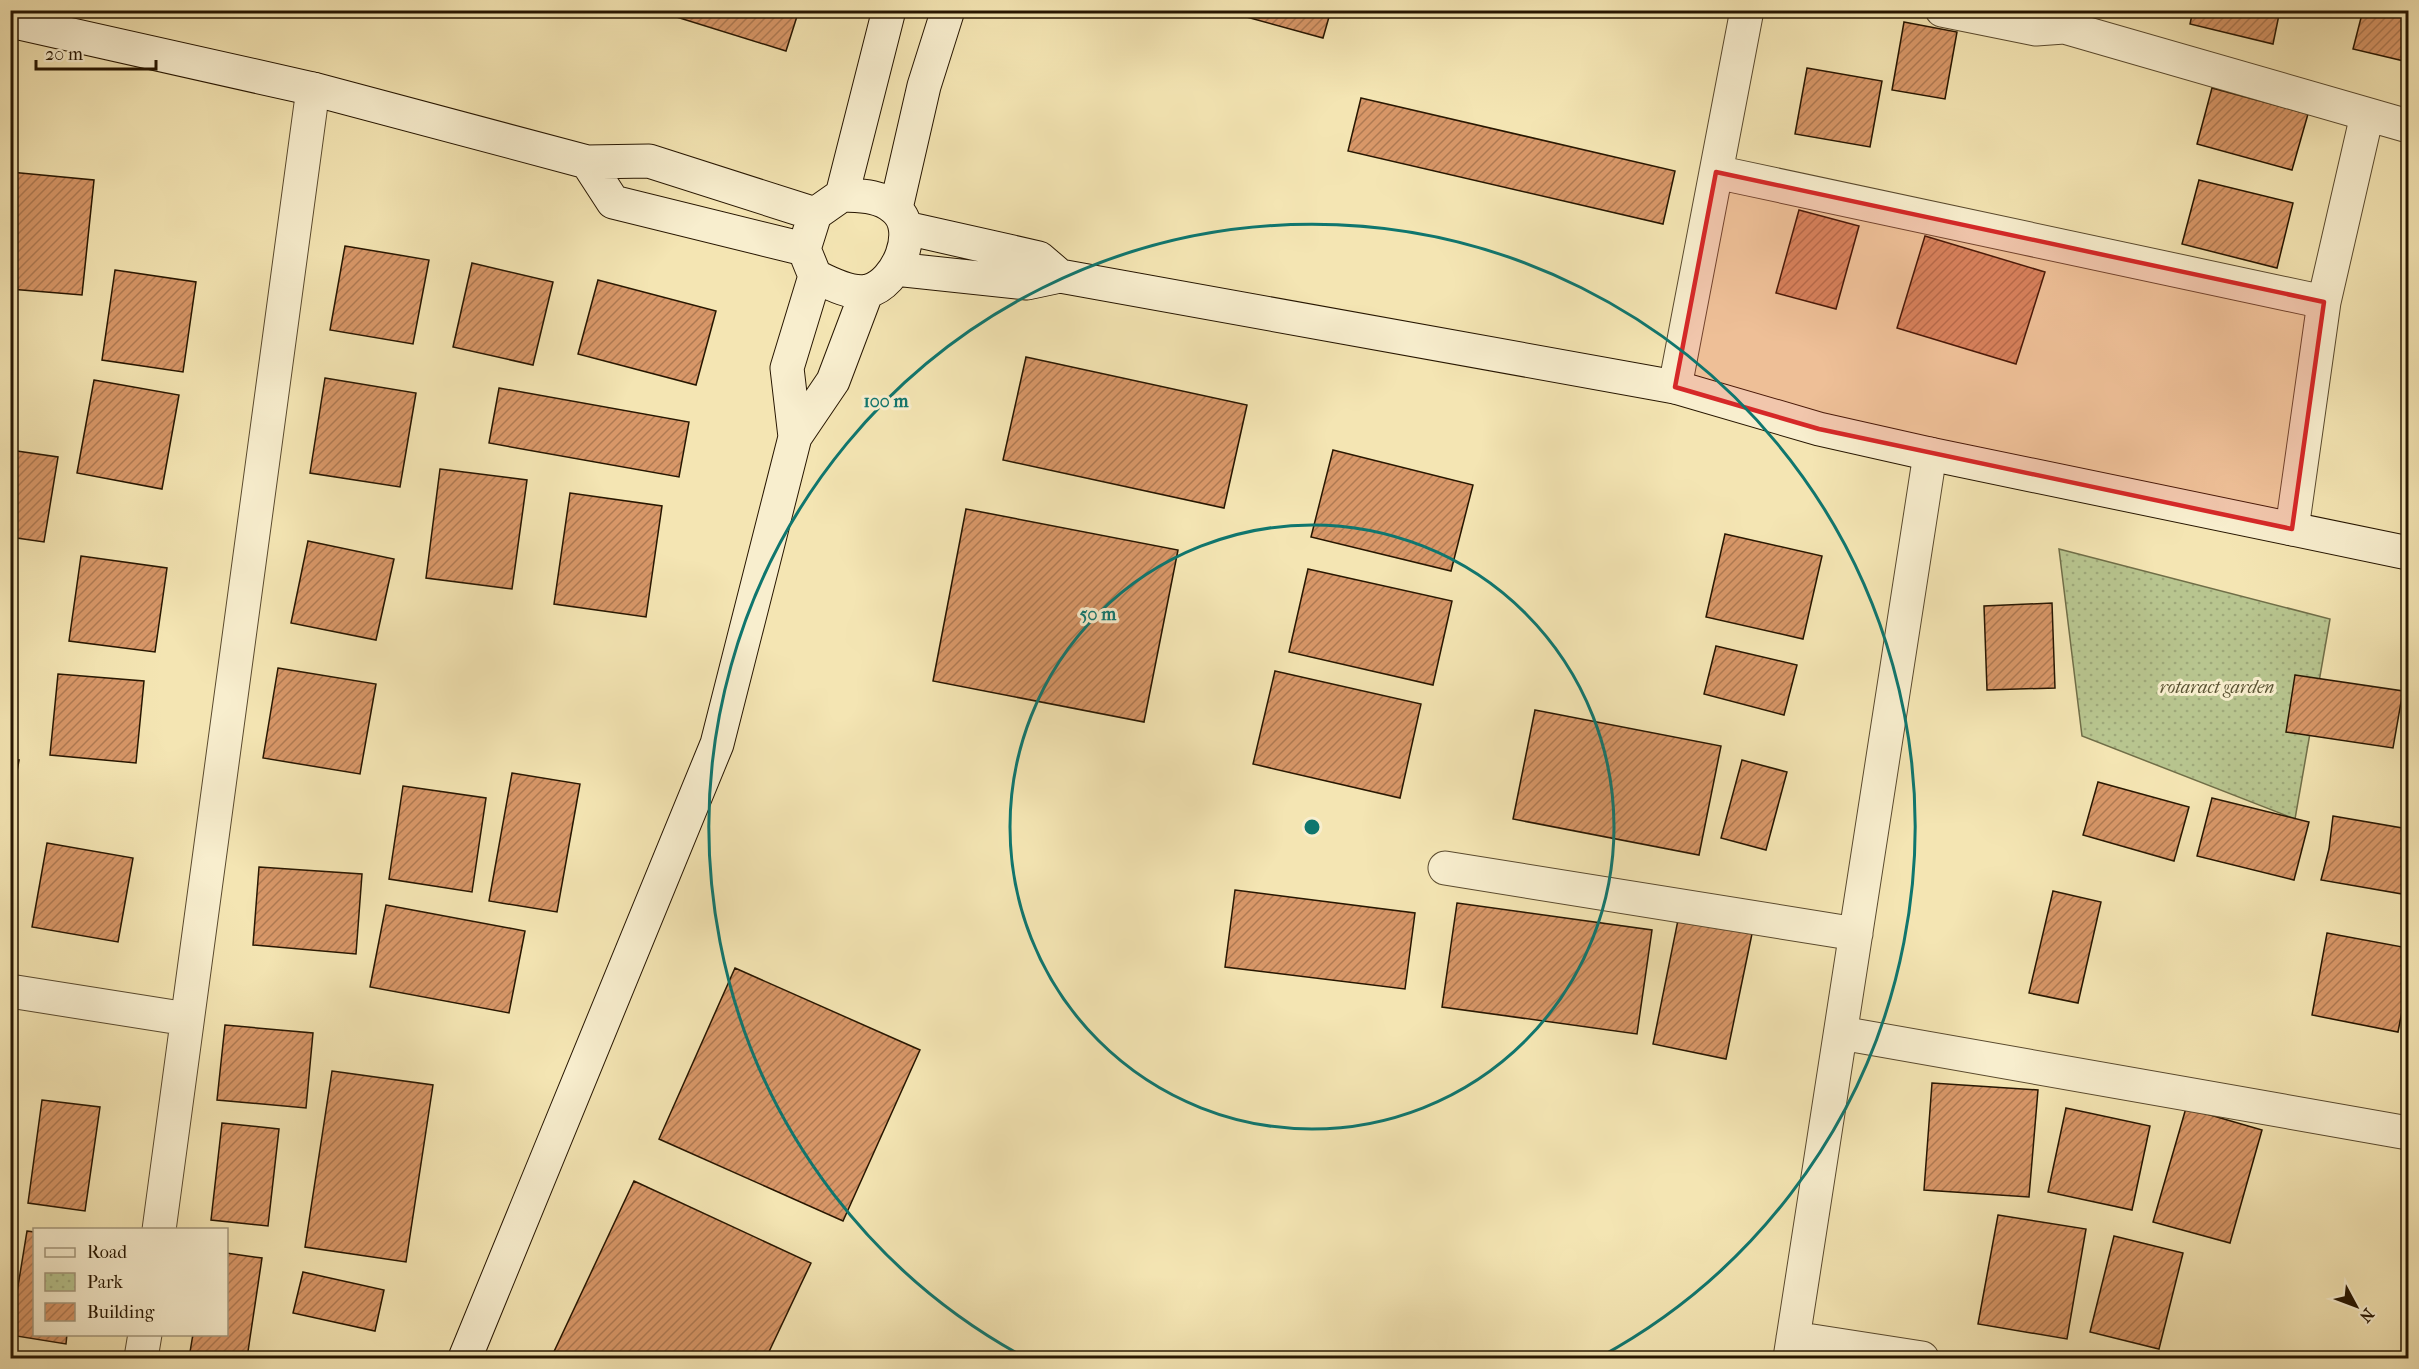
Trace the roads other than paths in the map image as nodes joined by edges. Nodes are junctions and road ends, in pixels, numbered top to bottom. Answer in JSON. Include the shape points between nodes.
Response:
{"nodes":[{"id":1,"x":889,"y":10,"type":"edge"},
{"id":2,"x":948,"y":10,"type":"edge"},
{"id":3,"x":1747,"y":10,"type":"edge"},
{"id":4,"x":1942,"y":10,"type":"edge"},
{"id":5,"x":10,"y":21,"type":"edge"},
{"id":6,"x":312,"y":89,"type":"junction"},
{"id":7,"x":2367,"y":115,"type":"junction"},
{"id":8,"x":2409,"y":126,"type":"edge"},
{"id":9,"x":587,"y":162,"type":"junction"},
{"id":10,"x":1716,"y":172,"type":"junction"},
{"id":11,"x":842,"y":195,"type":"junction"},
{"id":12,"x":815,"y":214,"type":"junction"},
{"id":13,"x":901,"y":218,"type":"junction"},
{"id":14,"x":809,"y":263,"type":"junction"},
{"id":15,"x":894,"y":269,"type":"junction"},
{"id":16,"x":1060,"y":276,"type":"junction"},
{"id":17,"x":867,"y":291,"type":"junction"},
{"id":18,"x":2324,"y":302,"type":"junction"},
{"id":19,"x":1675,"y":387,"type":"junction"},
{"id":20,"x":795,"y":437,"type":"junction"},
{"id":21,"x":1930,"y":454,"type":"junction"},
{"id":22,"x":2292,"y":529,"type":"junction"},
{"id":23,"x":2409,"y":553,"type":"edge"},
{"id":24,"x":1445,"y":868,"type":"dead end"},
{"id":25,"x":1856,"y":934,"type":"junction"},
{"id":26,"x":10,"y":991,"type":"edge"},
{"id":27,"x":187,"y":1019,"type":"junction"},
{"id":28,"x":1841,"y":1033,"type":"junction"},
{"id":29,"x":2409,"y":1133,"type":"edge"},
{"id":30,"x":159,"y":1228,"type":"edge"},
{"id":31,"x":145,"y":1336,"type":"edge"},
{"id":32,"x":1791,"y":1348,"type":"edge"},
{"id":33,"x":141,"y":1359,"type":"edge"},
{"id":34,"x":465,"y":1359,"type":"edge"},
{"id":35,"x":1922,"y":1359,"type":"edge"}],
"edges":[{"from":1,"to":11,"type":"street"},
{"from":2,"to":13,"type":"street","via":[[924,86]]},
{"from":3,"to":10,"type":"street"},
{"from":4,"to":7,"type":"street","via":[[2036,29],[2064,27]]},
{"from":5,"to":6,"type":"street"},
{"from":6,"to":9,"type":"street"},
{"from":6,"to":27,"type":"street"},
{"from":7,"to":8,"type":"street"},
{"from":7,"to":18,"type":"street"},
{"from":9,"to":12,"type":"street","via":[[649,161]]},
{"from":9,"to":14,"type":"street","via":[[613,202]]},
{"from":10,"to":18,"type":"street"},
{"from":10,"to":19,"type":"street"},
{"from":11,"to":12,"type":"street"},
{"from":11,"to":13,"type":"street","via":[[872,196]]},
{"from":12,"to":14,"type":"street"},
{"from":13,"to":15,"type":"street","via":[[900,258]]},
{"from":13,"to":16,"type":"street","via":[[1039,258]]},
{"from":14,"to":17,"type":"street","via":[[839,287]]},
{"from":14,"to":20,"type":"street","via":[[787,368]]},
{"from":15,"to":16,"type":"street","via":[[1027,283]]},
{"from":15,"to":17,"type":"street","via":[[889,279]]},
{"from":16,"to":19,"type":"street"},
{"from":17,"to":20,"type":"street","via":[[833,381]]},
{"from":18,"to":22,"type":"street"},
{"from":19,"to":21,"type":"street","via":[[1818,429]]},
{"from":20,"to":34,"type":"street","via":[[717,744]]},
{"from":21,"to":22,"type":"street"},
{"from":21,"to":25,"type":"street"},
{"from":22,"to":23,"type":"street"},
{"from":24,"to":25,"type":"street"},
{"from":25,"to":28,"type":"street"},
{"from":26,"to":27,"type":"street"},
{"from":27,"to":30,"type":"street"},
{"from":28,"to":29,"type":"street"},
{"from":28,"to":32,"type":"street"},
{"from":31,"to":33,"type":"street"},
{"from":32,"to":35,"type":"street"}]}
